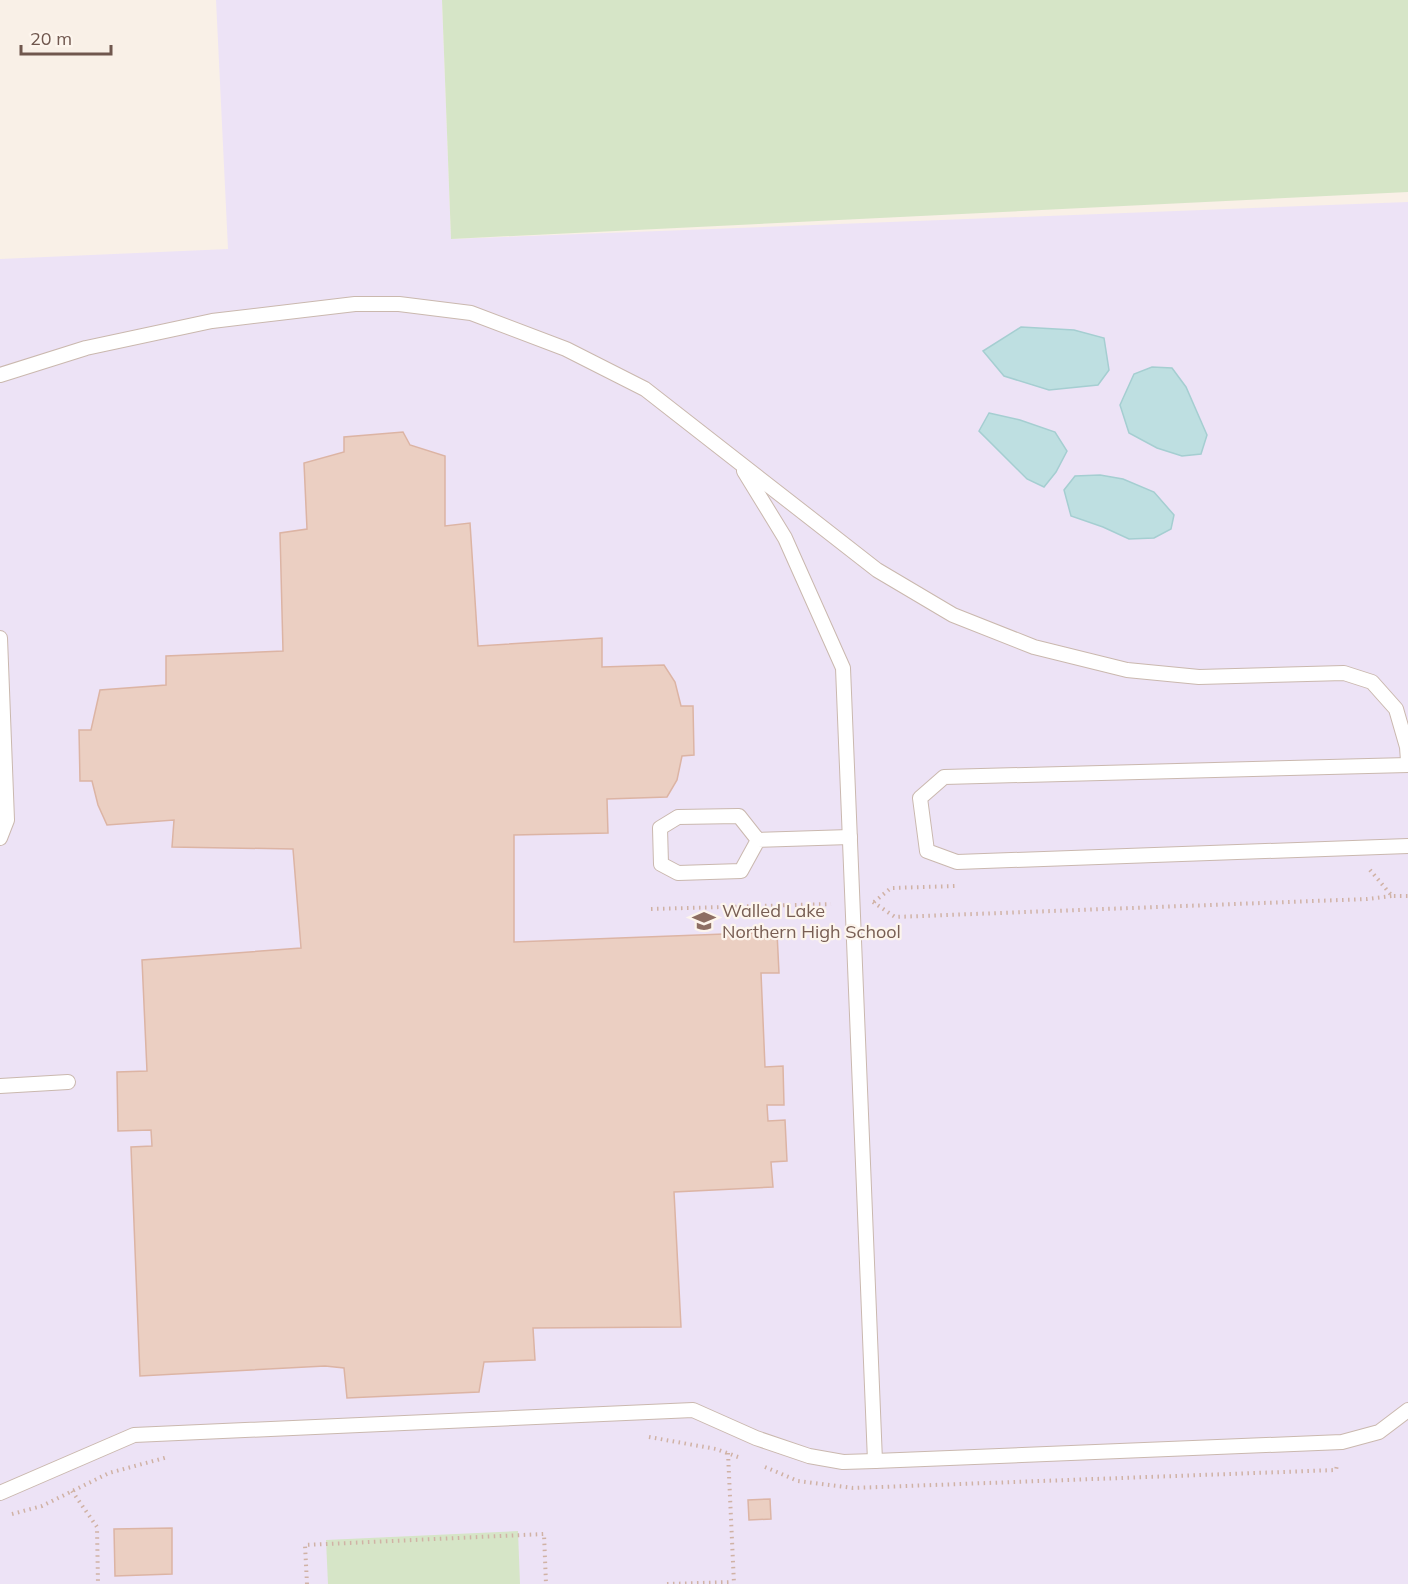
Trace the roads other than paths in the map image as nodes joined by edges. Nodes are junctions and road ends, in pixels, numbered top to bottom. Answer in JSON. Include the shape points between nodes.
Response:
{"nodes":[{"id":1,"x":0,"y":375,"type":"edge"},
{"id":2,"x":738,"y":462,"type":"junction"},
{"id":3,"x":0,"y":638,"type":"edge"},
{"id":4,"x":1408,"y":763,"type":"edge"},
{"id":5,"x":850,"y":837,"type":"junction"},
{"id":6,"x":0,"y":838,"type":"edge"},
{"id":7,"x":758,"y":840,"type":"junction"},
{"id":8,"x":1408,"y":846,"type":"edge"},
{"id":9,"x":68,"y":1082,"type":"dead end"},
{"id":10,"x":0,"y":1086,"type":"edge"},
{"id":11,"x":1408,"y":1410,"type":"edge"},
{"id":12,"x":875,"y":1461,"type":"junction"},
{"id":13,"x":0,"y":1494,"type":"edge"}],
"edges":[{"from":1,"to":2,"type":"lane","via":[[86,348],[212,321],[355,304],[409,305],[471,313],[566,349],[645,389]]},
{"from":2,"to":4,"type":"lane","via":[[877,570],[953,615],[1034,647],[1127,670],[1198,677],[1344,673],[1372,682],[1396,709]]},
{"from":2,"to":5,"type":"lane","via":[[786,538],[843,668]]},
{"from":3,"to":6,"type":"lane","via":[[8,820]]},
{"from":4,"to":8,"type":"lane","via":[[944,777],[920,798],[927,851],[957,862]]},
{"from":5,"to":7,"type":"lane"},
{"from":5,"to":12,"type":"lane"},
{"from":7,"to":7,"type":"lane","via":[[739,816],[678,817],[660,828],[661,864],[678,873],[741,871]]},
{"from":9,"to":10,"type":"lane"},
{"from":11,"to":12,"type":"lane","via":[[1379,1432],[1342,1442]]},
{"from":12,"to":13,"type":"lane","via":[[843,1462],[809,1456],[693,1410],[134,1435]]}]}
